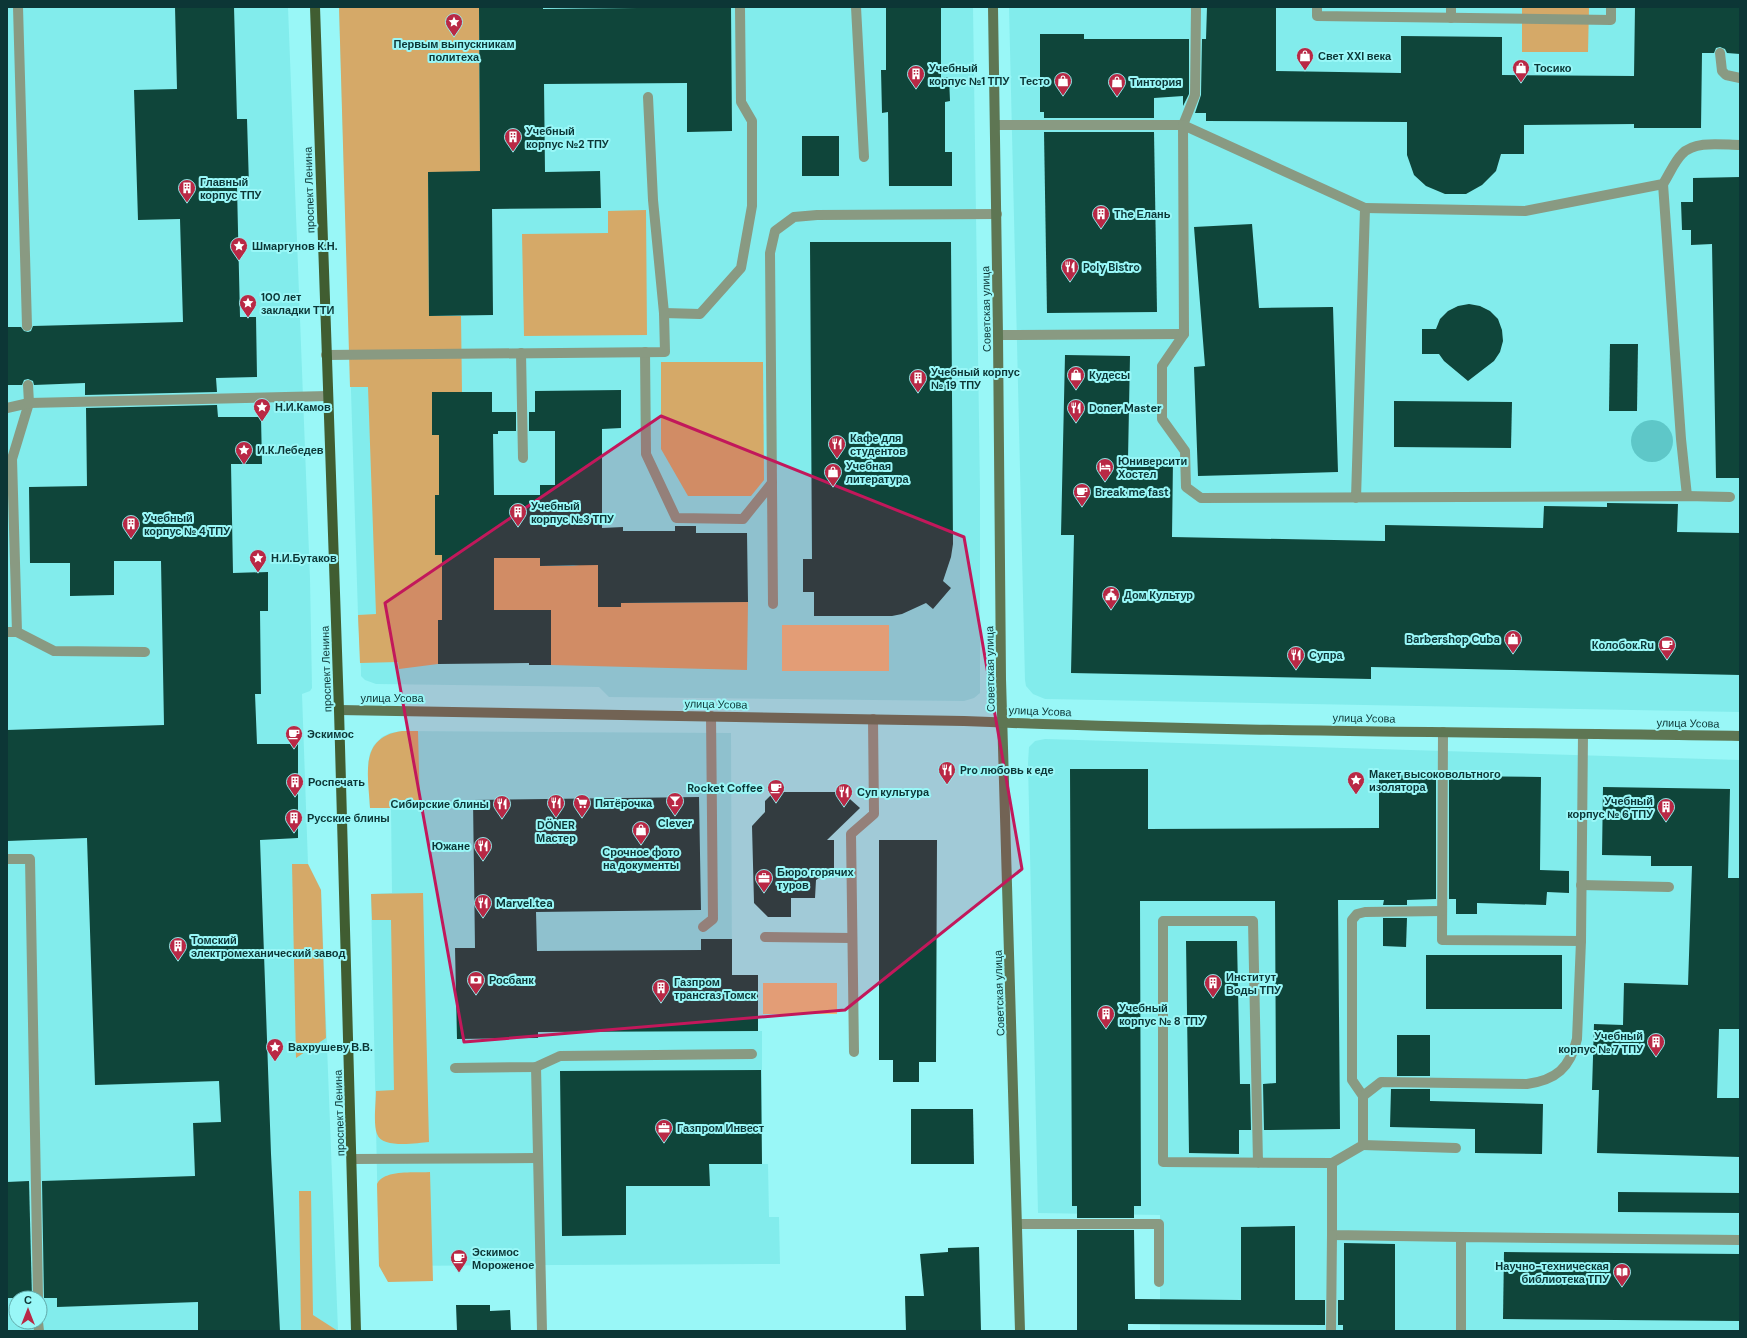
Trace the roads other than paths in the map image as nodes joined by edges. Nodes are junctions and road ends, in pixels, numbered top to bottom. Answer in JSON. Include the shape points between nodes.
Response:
{"nodes":[{"id":1,"x":18,"y":7,"type":"edge"},
{"id":2,"x":314,"y":7,"type":"edge"},
{"id":3,"x":740,"y":7,"type":"edge"},
{"id":4,"x":856,"y":7,"type":"edge"},
{"id":5,"x":993,"y":7,"type":"edge"},
{"id":6,"x":1196,"y":7,"type":"edge"},
{"id":7,"x":1317,"y":7,"type":"edge"},
{"id":8,"x":1451,"y":7,"type":"edge"},
{"id":9,"x":1611,"y":7,"type":"edge"},
{"id":10,"x":1451,"y":18,"type":"junction"},
{"id":11,"x":1720,"y":53,"type":"dead end"},
{"id":12,"x":1740,"y":78,"type":"edge"},
{"id":13,"x":648,"y":97,"type":"dead end"},
{"id":14,"x":995,"y":125,"type":"junction"},
{"id":15,"x":1183,"y":125,"type":"junction"},
{"id":16,"x":1740,"y":145,"type":"edge"},
{"id":17,"x":864,"y":157,"type":"dead end"},
{"id":18,"x":1664,"y":184,"type":"junction"},
{"id":19,"x":1365,"y":208,"type":"junction"},
{"id":20,"x":997,"y":214,"type":"junction"},
{"id":21,"x":664,"y":313,"type":"junction"},
{"id":22,"x":27,"y":326,"type":"dead end"},
{"id":23,"x":1184,"y":334,"type":"junction"},
{"id":24,"x":998,"y":335,"type":"junction"},
{"id":25,"x":645,"y":352,"type":"junction"},
{"id":26,"x":521,"y":353,"type":"junction"},
{"id":27,"x":326,"y":355,"type":"junction"},
{"id":28,"x":28,"y":385,"type":"dead end"},
{"id":29,"x":328,"y":396,"type":"junction"},
{"id":30,"x":29,"y":403,"type":"junction"},
{"id":31,"x":7,"y":408,"type":"edge"},
{"id":32,"x":523,"y":458,"type":"dead end"},
{"id":33,"x":772,"y":483,"type":"junction"},
{"id":34,"x":1686,"y":496,"type":"junction"},
{"id":35,"x":1730,"y":497,"type":"dead end"},
{"id":36,"x":1356,"y":498,"type":"junction"},
{"id":37,"x":773,"y":604,"type":"dead end"},
{"id":38,"x":12,"y":632,"type":"edge"},
{"id":39,"x":145,"y":652,"type":"dead end"},
{"id":40,"x":339,"y":710,"type":"junction"},
{"id":41,"x":711,"y":716,"type":"junction"},
{"id":42,"x":873,"y":719,"type":"junction"},
{"id":43,"x":1003,"y":722,"type":"junction"},
{"id":44,"x":1443,"y":732,"type":"junction"},
{"id":45,"x":1583,"y":734,"type":"junction"},
{"id":46,"x":1740,"y":736,"type":"edge"},
{"id":47,"x":7,"y":859,"type":"edge"},
{"id":48,"x":1581,"y":885,"type":"junction"},
{"id":49,"x":1669,"y":887,"type":"dead end"},
{"id":50,"x":1442,"y":911,"type":"junction"},
{"id":51,"x":703,"y":927,"type":"dead end"},
{"id":52,"x":765,"y":937,"type":"dead end"},
{"id":53,"x":852,"y":938,"type":"junction"},
{"id":54,"x":1580,"y":941,"type":"junction"},
{"id":55,"x":854,"y":1052,"type":"dead end"},
{"id":56,"x":752,"y":1054,"type":"dead end"},
{"id":57,"x":536,"y":1067,"type":"junction"},
{"id":58,"x":455,"y":1068,"type":"dead end"},
{"id":59,"x":1364,"y":1096,"type":"junction"},
{"id":60,"x":1363,"y":1145,"type":"junction"},
{"id":61,"x":1456,"y":1148,"type":"dead end"},
{"id":62,"x":538,"y":1158,"type":"junction"},
{"id":63,"x":352,"y":1159,"type":"junction"},
{"id":64,"x":1258,"y":1163,"type":"junction"},
{"id":65,"x":1332,"y":1163,"type":"junction"},
{"id":66,"x":1017,"y":1224,"type":"junction"},
{"id":67,"x":1332,"y":1235,"type":"junction"},
{"id":68,"x":1461,"y":1237,"type":"junction"},
{"id":69,"x":1740,"y":1240,"type":"edge"},
{"id":70,"x":1159,"y":1282,"type":"dead end"},
{"id":71,"x":38,"y":1290,"type":"edge"},
{"id":72,"x":356,"y":1331,"type":"edge"},
{"id":73,"x":542,"y":1331,"type":"edge"},
{"id":74,"x":1020,"y":1331,"type":"edge"},
{"id":75,"x":1331,"y":1331,"type":"edge"},
{"id":76,"x":1461,"y":1331,"type":"edge"}],
"edges":[{"from":1,"to":22,"type":"lane"},
{"from":2,"to":27,"type":"main road","name":"проспект Ленина"},
{"from":3,"to":21,"type":"lane","via":[[741,102],[752,120],[752,206],[741,268],[700,314]]},
{"from":4,"to":17,"type":"lane"},
{"from":5,"to":14,"type":"main road","name":"Советская улица"},
{"from":6,"to":15,"type":"lane","via":[[1195,95]]},
{"from":7,"to":10,"type":"lane","via":[[1317,16]]},
{"from":8,"to":10,"type":"lane"},
{"from":9,"to":10,"type":"lane","via":[[1611,20]]},
{"from":11,"to":12,"type":"lane","via":[[1722,71],[1726,76]]},
{"from":13,"to":21,"type":"lane","via":[[653,200]]},
{"from":14,"to":15,"type":"lane"},
{"from":14,"to":20,"type":"main road","name":"Советская улица"},
{"from":15,"to":19,"type":"lane"},
{"from":15,"to":23,"type":"lane"},
{"from":16,"to":18,"type":"lane","via":[[1703,145],[1691,148],[1682,154]]},
{"from":18,"to":19,"type":"lane","via":[[1526,211]]},
{"from":18,"to":34,"type":"lane"},
{"from":19,"to":36,"type":"lane"},
{"from":20,"to":24,"type":"main road","name":"Советская улица"},
{"from":20,"to":33,"type":"lane","via":[[817,215],[794,217],[775,231],[770,253]]},
{"from":21,"to":25,"type":"lane","via":[[665,352]]},
{"from":23,"to":24,"type":"lane"},
{"from":23,"to":36,"type":"lane","via":[[1162,366],[1162,419],[1185,451],[1186,487],[1201,498]]},
{"from":24,"to":43,"type":"main road","name":"Советская улица"},
{"from":25,"to":26,"type":"lane"},
{"from":25,"to":33,"type":"lane","via":[[646,454],[676,518],[743,519]]},
{"from":26,"to":27,"type":"lane"},
{"from":26,"to":32,"type":"lane"},
{"from":27,"to":29,"type":"main road","name":"проспект Ленина"},
{"from":28,"to":30,"type":"lane"},
{"from":29,"to":30,"type":"lane"},
{"from":29,"to":40,"type":"main road","name":"проспект Ленина"},
{"from":30,"to":31,"type":"lane"},
{"from":30,"to":38,"type":"lane","via":[[12,459]]},
{"from":33,"to":37,"type":"lane"},
{"from":34,"to":35,"type":"lane"},
{"from":34,"to":36,"type":"lane"},
{"from":38,"to":39,"type":"lane","via":[[54,651]]},
{"from":40,"to":41,"type":"main road","name":"улица Усова"},
{"from":40,"to":63,"type":"main road","name":"проспект Ленина"},
{"from":41,"to":42,"type":"main road","name":"улица Усова"},
{"from":41,"to":51,"type":"lane","via":[[713,919]]},
{"from":42,"to":43,"type":"main road","name":"улица Усова"},
{"from":42,"to":53,"type":"lane","via":[[874,814],[851,834]]},
{"from":43,"to":44,"type":"main road","name":"улица Усова"},
{"from":43,"to":66,"type":"main road","name":"Советская улица"},
{"from":44,"to":45,"type":"main road","name":"улица Усова"},
{"from":44,"to":50,"type":"lane"},
{"from":45,"to":46,"type":"main road","name":"улица Усова"},
{"from":45,"to":48,"type":"lane"},
{"from":47,"to":71,"type":"lane","via":[[30,859]]},
{"from":48,"to":49,"type":"lane"},
{"from":48,"to":54,"type":"lane"},
{"from":50,"to":54,"type":"lane","via":[[1442,940]]},
{"from":50,"to":59,"type":"lane","via":[[1365,912],[1357,914],[1352,920],[1352,1080]]},
{"from":52,"to":53,"type":"lane"},
{"from":53,"to":55,"type":"lane"},
{"from":54,"to":59,"type":"lane","via":[[1577,1039],[1574,1054],[1555,1076],[1527,1084],[1381,1082]]},
{"from":56,"to":57,"type":"lane","via":[[560,1056]]},
{"from":57,"to":58,"type":"lane"},
{"from":57,"to":62,"type":"lane"},
{"from":59,"to":60,"type":"lane"},
{"from":60,"to":61,"type":"lane"},
{"from":60,"to":65,"type":"lane"},
{"from":62,"to":63,"type":"lane"},
{"from":62,"to":73,"type":"lane"},
{"from":63,"to":72,"type":"main road","name":"проспект Ленина"},
{"from":64,"to":64,"type":"lane","via":[[1254,922],[1163,921],[1163,1162]]},
{"from":64,"to":65,"type":"lane"},
{"from":65,"to":67,"type":"lane"},
{"from":66,"to":70,"type":"lane","via":[[1159,1224]]},
{"from":66,"to":74,"type":"main road","name":"Советская улица"},
{"from":67,"to":68,"type":"lane"},
{"from":67,"to":75,"type":"lane"},
{"from":68,"to":69,"type":"lane"},
{"from":68,"to":76,"type":"lane"}]}
